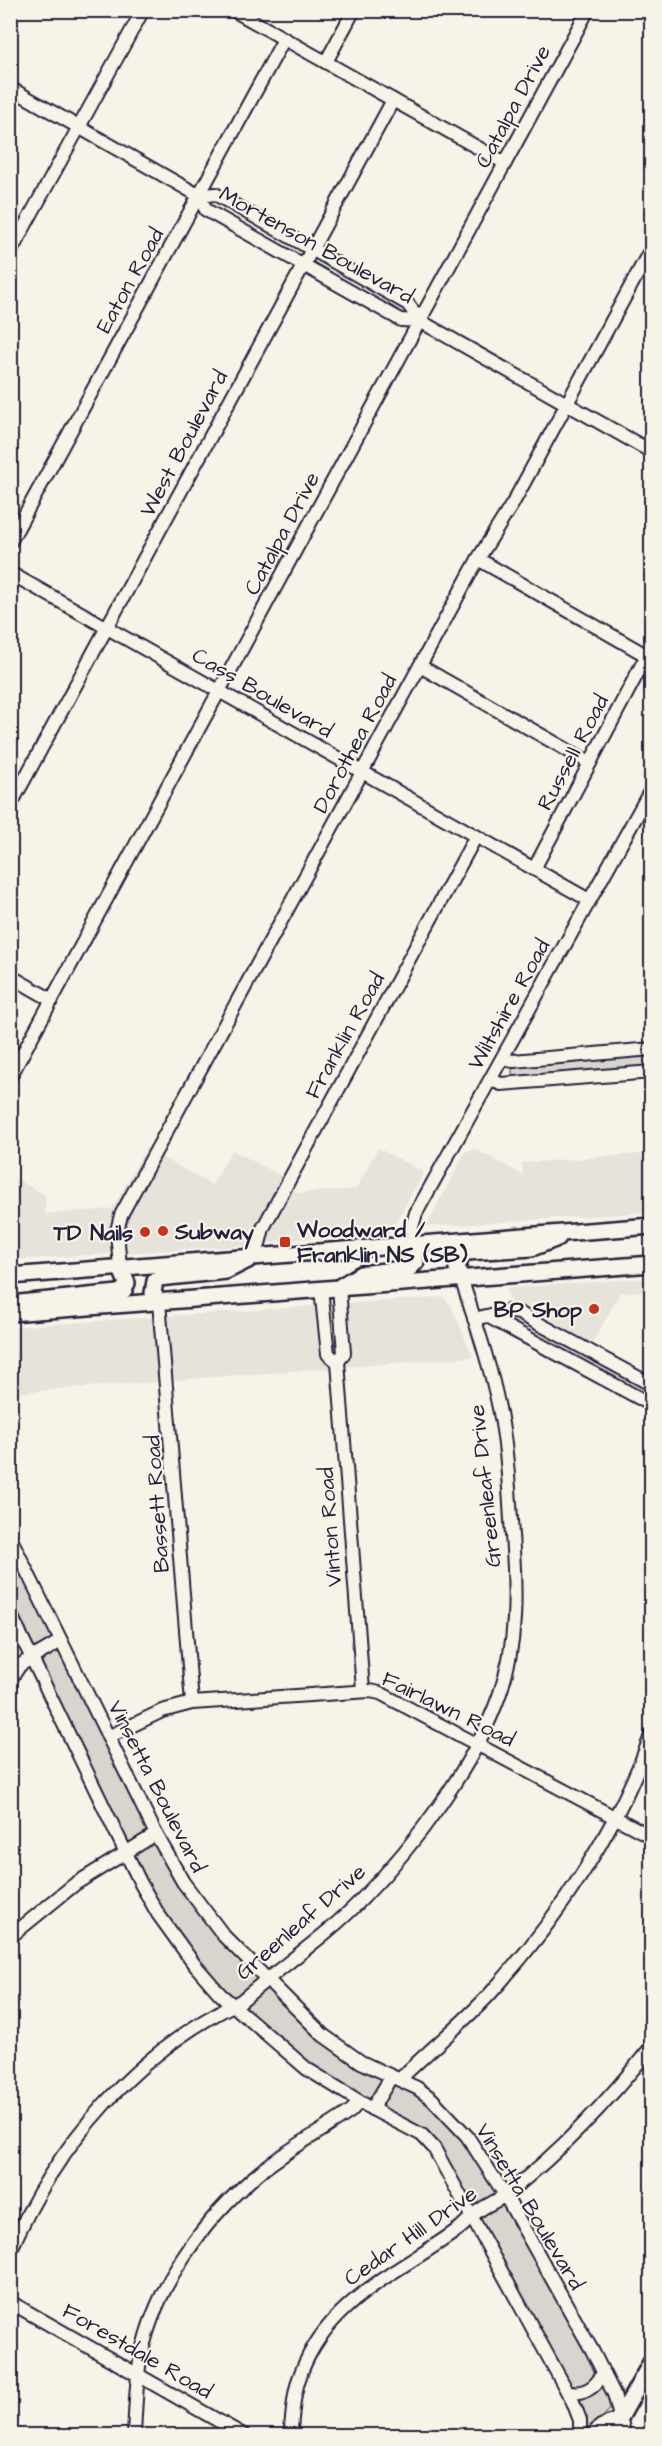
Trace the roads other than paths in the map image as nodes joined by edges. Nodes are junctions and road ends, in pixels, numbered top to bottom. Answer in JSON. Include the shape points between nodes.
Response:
{"nodes":[{"id":1,"x":143,"y":10,"type":"edge"},
{"id":2,"x":234,"y":10,"type":"edge"},
{"id":3,"x":354,"y":10,"type":"edge"},
{"id":4,"x":588,"y":10,"type":"edge"},
{"id":5,"x":284,"y":39,"type":"junction"},
{"id":6,"x":326,"y":62,"type":"junction"},
{"id":7,"x":10,"y":88,"type":"edge"},
{"id":8,"x":393,"y":100,"type":"junction"},
{"id":9,"x":79,"y":127,"type":"junction"},
{"id":10,"x":506,"y":163,"type":"junction"},
{"id":11,"x":199,"y":196,"type":"junction"},
{"id":12,"x":651,"y":247,"type":"edge"},
{"id":13,"x":312,"y":248,"type":"junction"},
{"id":14,"x":10,"y":253,"type":"edge"},
{"id":15,"x":303,"y":265,"type":"junction"},
{"id":16,"x":420,"y":321,"type":"junction"},
{"id":17,"x":567,"y":403,"type":"junction"},
{"id":18,"x":651,"y":452,"type":"edge"},
{"id":19,"x":10,"y":542,"type":"edge"},
{"id":20,"x":478,"y":559,"type":"junction"},
{"id":21,"x":10,"y":573,"type":"edge"},
{"id":22,"x":107,"y":627,"type":"junction"},
{"id":23,"x":649,"y":656,"type":"edge"},
{"id":24,"x":420,"y":666,"type":"junction"},
{"id":25,"x":219,"y":691,"type":"junction"},
{"id":26,"x":590,"y":763,"type":"junction"},
{"id":27,"x":363,"y":773,"type":"junction"},
{"id":28,"x":651,"y":788,"type":"edge"},
{"id":29,"x":10,"y":806,"type":"edge"},
{"id":30,"x":476,"y":836,"type":"junction"},
{"id":31,"x":534,"y":869,"type":"junction"},
{"id":32,"x":589,"y":900,"type":"junction"},
{"id":33,"x":10,"y":976,"type":"edge"},
{"id":34,"x":52,"y":1000,"type":"junction"},
{"id":35,"x":651,"y":1049,"type":"edge"},
{"id":36,"x":502,"y":1059,"type":"junction"},
{"id":37,"x":651,"y":1072,"type":"edge"},
{"id":38,"x":10,"y":1077,"type":"edge"},
{"id":39,"x":490,"y":1080,"type":"junction"},
{"id":40,"x":651,"y":1226,"type":"edge"},
{"id":41,"x":572,"y":1232,"type":"junction"},
{"id":42,"x":414,"y":1244,"type":"junction"},
{"id":43,"x":256,"y":1256,"type":"junction"},
{"id":44,"x":651,"y":1264,"type":"edge"},
{"id":45,"x":120,"y":1267,"type":"junction"},
{"id":46,"x":10,"y":1276,"type":"edge"},
{"id":47,"x":461,"y":1278,"type":"junction"},
{"id":48,"x":339,"y":1287,"type":"junction"},
{"id":49,"x":321,"y":1289,"type":"junction"},
{"id":50,"x":159,"y":1302,"type":"junction"},
{"id":51,"x":10,"y":1304,"type":"edge"},
{"id":52,"x":10,"y":1313,"type":"edge"},
{"id":53,"x":488,"y":1316,"type":"junction"},
{"id":54,"x":474,"y":1319,"type":"junction"},
{"id":55,"x":338,"y":1362,"type":"junction"},
{"id":56,"x":651,"y":1385,"type":"edge"},
{"id":57,"x":651,"y":1405,"type":"edge"},
{"id":58,"x":10,"y":1537,"type":"edge"},
{"id":59,"x":10,"y":1613,"type":"edge"},
{"id":60,"x":62,"y":1641,"type":"junction"},
{"id":61,"x":31,"y":1658,"type":"junction"},
{"id":62,"x":10,"y":1680,"type":"edge"},
{"id":63,"x":363,"y":1689,"type":"junction"},
{"id":64,"x":192,"y":1703,"type":"junction"},
{"id":65,"x":651,"y":1733,"type":"edge"},
{"id":66,"x":108,"y":1737,"type":"junction"},
{"id":67,"x":476,"y":1743,"type":"junction"},
{"id":68,"x":615,"y":1817,"type":"junction"},
{"id":69,"x":156,"y":1834,"type":"junction"},
{"id":70,"x":651,"y":1837,"type":"edge"},
{"id":71,"x":126,"y":1851,"type":"junction"},
{"id":72,"x":10,"y":1937,"type":"edge"},
{"id":73,"x":266,"y":1979,"type":"junction"},
{"id":74,"x":233,"y":2004,"type":"junction"},
{"id":75,"x":651,"y":2046,"type":"edge"},
{"id":76,"x":395,"y":2078,"type":"junction"},
{"id":77,"x":359,"y":2102,"type":"junction"},
{"id":78,"x":372,"y":2109,"type":"junction"},
{"id":79,"x":505,"y":2195,"type":"junction"},
{"id":80,"x":473,"y":2216,"type":"junction"},
{"id":81,"x":10,"y":2252,"type":"edge"},
{"id":82,"x":10,"y":2302,"type":"edge"},
{"id":83,"x":651,"y":2361,"type":"edge"},
{"id":84,"x":603,"y":2373,"type":"junction"},
{"id":85,"x":138,"y":2374,"type":"junction"},
{"id":86,"x":567,"y":2391,"type":"junction"},
{"id":87,"x":620,"y":2418,"type":"junction"},
{"id":88,"x":134,"y":2436,"type":"edge"},
{"id":89,"x":245,"y":2436,"type":"edge"},
{"id":90,"x":290,"y":2436,"type":"edge"},
{"id":91,"x":580,"y":2436,"type":"edge"},
{"id":92,"x":590,"y":2436,"type":"edge"},
{"id":93,"x":604,"y":2436,"type":"edge"},
{"id":94,"x":616,"y":2436,"type":"edge"},
{"id":95,"x":625,"y":2436,"type":"edge"}],
"edges":[{"from":1,"to":9,"type":"street"},
{"from":2,"to":5,"type":"street"},
{"from":3,"to":6,"type":"street"},
{"from":4,"to":10,"type":"street","name":"Catalpa Drive"},
{"from":5,"to":6,"type":"street"},
{"from":5,"to":11,"type":"street","name":"Eaton Road"},
{"from":6,"to":8,"type":"street"},
{"from":7,"to":9,"type":"street","name":"Mortenson Boulevard"},
{"from":8,"to":10,"type":"street"},
{"from":8,"to":13,"type":"street","name":"West Boulevard"},
{"from":9,"to":11,"type":"street","name":"Mortenson Boulevard"},
{"from":9,"to":14,"type":"street"},
{"from":10,"to":16,"type":"street","name":"Catalpa Drive"},
{"from":11,"to":13,"type":"street","name":"Mortenson Boulevard","via":[[215,194]]},
{"from":11,"to":15,"type":"street","name":"Mortenson Boulevard","via":[[206,210]]},
{"from":11,"to":19,"type":"street","name":"Eaton Road"},
{"from":12,"to":17,"type":"street","name":"Dorothea Road"},
{"from":13,"to":15,"type":"street","name":"West Boulevard"},
{"from":13,"to":16,"type":"street","name":"Mortenson Boulevard","via":[[408,304]]},
{"from":15,"to":16,"type":"street","name":"Mortenson Boulevard","via":[[401,320]]},
{"from":15,"to":22,"type":"street","name":"West Boulevard"},
{"from":16,"to":17,"type":"street","name":"Mortenson Boulevard"},
{"from":16,"to":25,"type":"street","name":"Catalpa Drive"},
{"from":17,"to":18,"type":"street","name":"Mortenson Boulevard"},
{"from":17,"to":20,"type":"street","name":"Dorothea Road"},
{"from":20,"to":23,"type":"street"},
{"from":20,"to":24,"type":"street","name":"Dorothea Road"},
{"from":21,"to":22,"type":"street","name":"Cass Boulevard"},
{"from":22,"to":25,"type":"street","name":"Cass Boulevard"},
{"from":22,"to":29,"type":"street","name":"West Boulevard"},
{"from":23,"to":26,"type":"street","name":"Russell Road"},
{"from":24,"to":26,"type":"street"},
{"from":24,"to":27,"type":"street","name":"Dorothea Road"},
{"from":25,"to":27,"type":"street","name":"Cass Boulevard"},
{"from":25,"to":34,"type":"street","name":"Catalpa Drive"},
{"from":26,"to":31,"type":"street","name":"Russell Road"},
{"from":27,"to":30,"type":"street","name":"Cass Boulevard"},
{"from":27,"to":45,"type":"street","name":"Dorothea Road","via":[[121,1215],[117,1231]]},
{"from":28,"to":32,"type":"street","name":"Wiltshire Road"},
{"from":30,"to":31,"type":"street","name":"Cass Boulevard"},
{"from":30,"to":43,"type":"street","name":"Franklin Road","via":[[262,1228]]},
{"from":31,"to":32,"type":"street","name":"Cass Boulevard"},
{"from":32,"to":36,"type":"street","name":"Wiltshire Road"},
{"from":33,"to":34,"type":"street"},
{"from":34,"to":38,"type":"street","name":"Catalpa Drive"},
{"from":35,"to":36,"type":"street"},
{"from":36,"to":39,"type":"street","name":"Wiltshire Road"},
{"from":37,"to":39,"type":"street","via":[[501,1084]]},
{"from":39,"to":42,"type":"street","name":"Wiltshire Road","via":[[416,1213],[412,1227]]},
{"from":40,"to":41,"type":"main road"},
{"from":41,"to":42,"type":"main road"},
{"from":41,"to":47,"type":"main road","via":[[532,1248],[467,1252],[457,1268]]},
{"from":42,"to":43,"type":"main road"},
{"from":42,"to":48,"type":"main road","via":[[416,1262],[410,1268],[361,1274]]},
{"from":43,"to":45,"type":"main road"},
{"from":43,"to":50,"type":"main road","via":[[226,1271],[159,1278],[153,1293]]},
{"from":44,"to":47,"type":"main road"},
{"from":45,"to":46,"type":"main road"},
{"from":45,"to":51,"type":"main road","via":[[127,1283],[118,1293]]},
{"from":47,"to":48,"type":"main road"},
{"from":47,"to":54,"type":"street","name":"Greenleaf Drive"},
{"from":48,"to":49,"type":"main road"},
{"from":48,"to":55,"type":"street","name":"Vinton Road","via":[[344,1353]]},
{"from":49,"to":50,"type":"main road"},
{"from":49,"to":55,"type":"street","name":"Vinton Road","via":[[328,1354]]},
{"from":50,"to":52,"type":"main road"},
{"from":50,"to":64,"type":"street","name":"Bassett Road"},
{"from":53,"to":54,"type":"street"},
{"from":53,"to":56,"type":"street","via":[[508,1311],[519,1313]]},
{"from":53,"to":57,"type":"street"},
{"from":54,"to":67,"type":"street","name":"Greenleaf Drive","via":[[504,1434],[516,1595],[504,1680]]},
{"from":55,"to":63,"type":"street","name":"Vinton Road"},
{"from":58,"to":60,"type":"street","name":"Vinsetta Boulevard"},
{"from":59,"to":61,"type":"street"},
{"from":60,"to":61,"type":"street"},
{"from":60,"to":66,"type":"street","name":"Vinsetta Boulevard"},
{"from":61,"to":62,"type":"street","via":[[17,1668]]},
{"from":61,"to":71,"type":"street"},
{"from":63,"to":64,"type":"street","name":"Fairlawn Road"},
{"from":63,"to":67,"type":"street","name":"Fairlawn Road","via":[[380,1693]]},
{"from":64,"to":66,"type":"street","name":"Fairlawn Road","via":[[162,1711]]},
{"from":65,"to":68,"type":"street"},
{"from":66,"to":69,"type":"street","name":"Vinsetta Boulevard"},
{"from":67,"to":68,"type":"street","name":"Fairlawn Road"},
{"from":67,"to":73,"type":"street","name":"Greenleaf Drive","via":[[396,1863],[331,1928]]},
{"from":68,"to":70,"type":"street","name":"Fairlawn Road"},
{"from":68,"to":76,"type":"street","via":[[555,1913],[521,1957],[460,2025]]},
{"from":69,"to":71,"type":"street"},
{"from":69,"to":73,"type":"street","name":"Vinsetta Boulevard","via":[[210,1919]]},
{"from":71,"to":72,"type":"street","via":[[75,1884]]},
{"from":71,"to":74,"type":"street","via":[[179,1945],[219,1994]]},
{"from":73,"to":74,"type":"street","name":"Greenleaf Drive"},
{"from":73,"to":76,"type":"street","name":"Vinsetta Boulevard","via":[[322,2035],[361,2062]]},
{"from":74,"to":77,"type":"street","via":[[307,2068]]},
{"from":74,"to":81,"type":"street","name":"Greenleaf Drive","via":[[166,2047],[109,2098],[47,2179]]},
{"from":75,"to":79,"type":"street","name":"Cedar Hill Drive","via":[[580,2126]]},
{"from":76,"to":78,"type":"street"},
{"from":76,"to":79,"type":"street","name":"Vinsetta Boulevard","via":[[432,2099],[456,2122]]},
{"from":77,"to":78,"type":"street"},
{"from":77,"to":85,"type":"street","via":[[261,2171],[207,2225],[164,2294],[146,2339]]},
{"from":78,"to":80,"type":"street","via":[[428,2142]]},
{"from":79,"to":80,"type":"street","name":"Cedar Hill Drive"},
{"from":79,"to":84,"type":"street","name":"Vinsetta Boulevard"},
{"from":80,"to":86,"type":"street"},
{"from":80,"to":90,"type":"street","name":"Cedar Hill Drive","via":[[350,2302],[331,2322],[301,2372]]},
{"from":82,"to":85,"type":"street","name":"Forestdale Road"},
{"from":83,"to":87,"type":"main road"},
{"from":84,"to":86,"type":"street","via":[[586,2391]]},
{"from":84,"to":87,"type":"street","name":"Vinsetta Boulevard"},
{"from":85,"to":88,"type":"street"},
{"from":85,"to":89,"type":"street","name":"Forestdale Road"},
{"from":86,"to":91,"type":"street","via":[[580,2420]]},
{"from":87,"to":92,"type":"street"},
{"from":87,"to":93,"type":"main road"},
{"from":87,"to":94,"type":"main road"},
{"from":87,"to":95,"type":"street","name":"Vinsetta Boulevard"}]}
